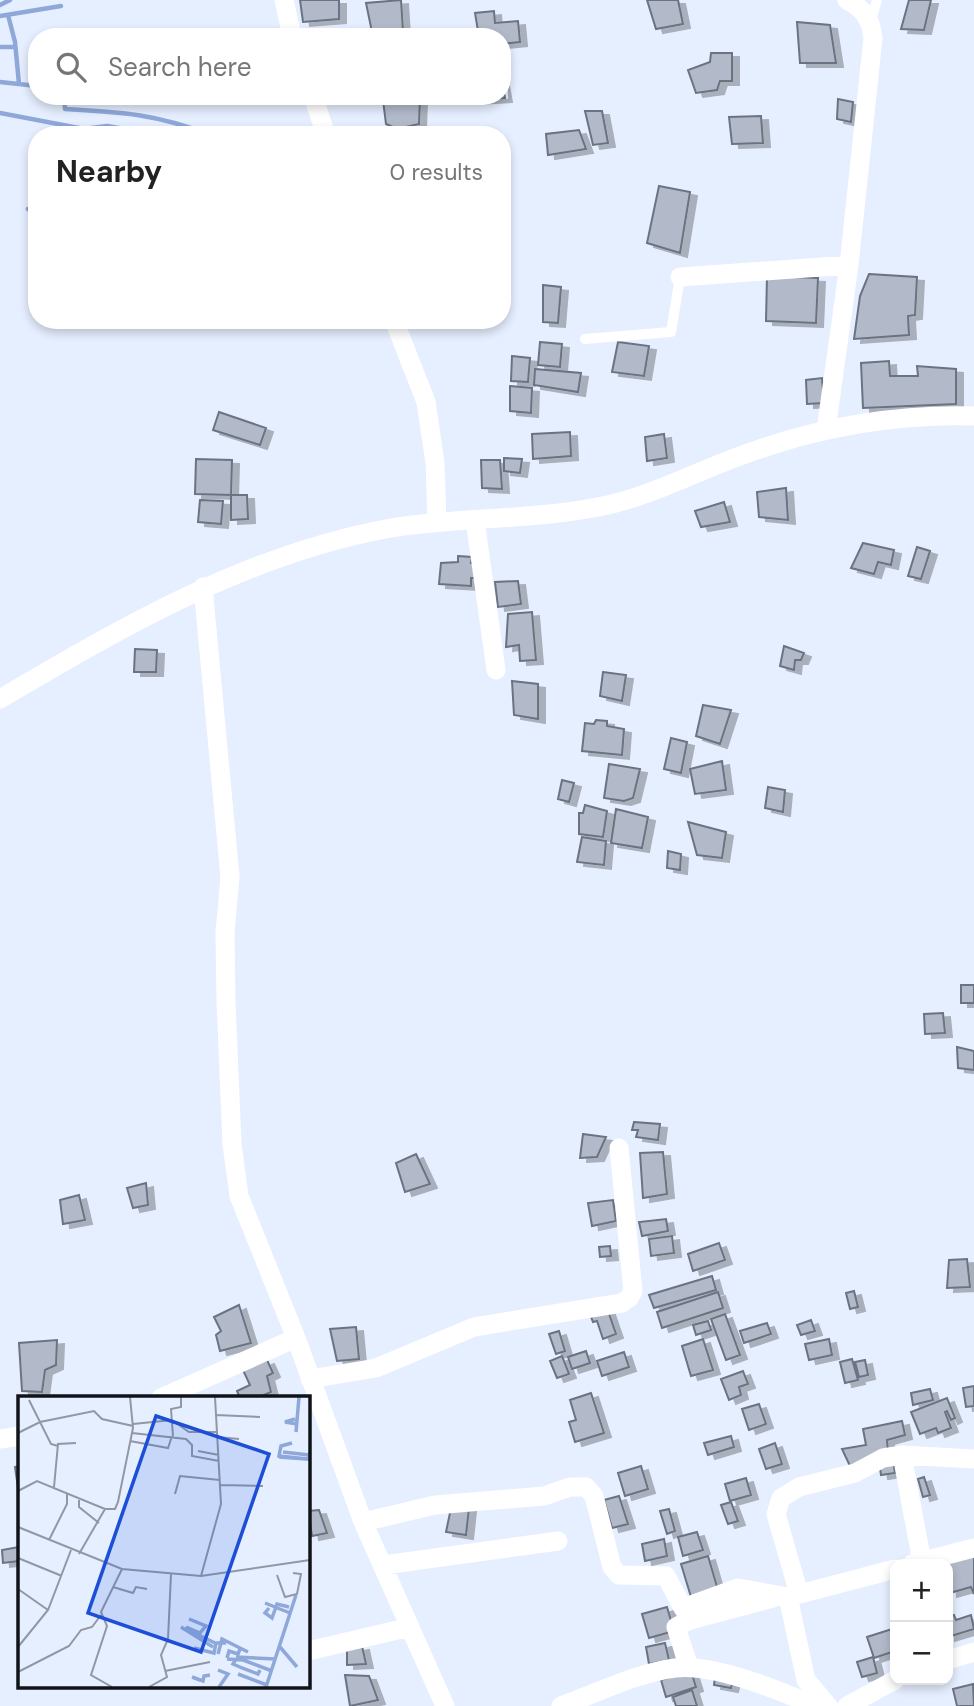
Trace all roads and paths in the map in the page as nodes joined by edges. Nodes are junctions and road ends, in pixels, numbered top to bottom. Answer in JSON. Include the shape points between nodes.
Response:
{"nodes":[{"id":1,"x":284,"y":0,"type":"edge"},
{"id":2,"x":847,"y":0,"type":"edge"},
{"id":3,"x":877,"y":0,"type":"edge"},
{"id":4,"x":871,"y":21,"type":"junction"},
{"id":5,"x":290,"y":28,"type":"edge"},
{"id":6,"x":316,"y":105,"type":"edge"},
{"id":7,"x":323,"y":126,"type":"edge"},
{"id":8,"x":849,"y":265,"type":"junction"},
{"id":9,"x":680,"y":277,"type":"joint"},
{"id":10,"x":398,"y":329,"type":"edge"},
{"id":11,"x":585,"y":339,"type":"dead end"},
{"id":12,"x":974,"y":416,"type":"edge"},
{"id":13,"x":826,"y":430,"type":"junction"},
{"id":14,"x":475,"y":520,"type":"junction"},
{"id":15,"x":437,"y":522,"type":"junction"},
{"id":16,"x":203,"y":587,"type":"junction"},
{"id":17,"x":496,"y":670,"type":"dead end"},
{"id":18,"x":0,"y":699,"type":"edge"},
{"id":19,"x":620,"y":1148,"type":"dead end"},
{"id":20,"x":296,"y":1338,"type":"junction"},
{"id":21,"x":310,"y":1379,"type":"junction"},
{"id":22,"x":166,"y":1396,"type":"edge"},
{"id":23,"x":18,"y":1436,"type":"edge"},
{"id":24,"x":0,"y":1439,"type":"edge"},
{"id":25,"x":902,"y":1455,"type":"junction"},
{"id":26,"x":974,"y":1459,"type":"edge"},
{"id":27,"x":363,"y":1522,"type":"junction"},
{"id":28,"x":558,"y":1541,"type":"dead end"},
{"id":29,"x":974,"y":1548,"type":"edge"},
{"id":30,"x":916,"y":1559,"type":"edge"},
{"id":31,"x":932,"y":1559,"type":"edge"},
{"id":32,"x":384,"y":1565,"type":"junction"},
{"id":33,"x":890,"y":1570,"type":"edge"},
{"id":34,"x":788,"y":1596,"type":"junction"},
{"id":35,"x":410,"y":1627,"type":"junction"},
{"id":36,"x":310,"y":1651,"type":"edge"},
{"id":37,"x":974,"y":1652,"type":"edge"},
{"id":38,"x":953,"y":1658,"type":"edge"},
{"id":39,"x":689,"y":1667,"type":"junction"},
{"id":40,"x":890,"y":1683,"type":"edge"},
{"id":41,"x":444,"y":1706,"type":"edge"},
{"id":42,"x":561,"y":1706,"type":"edge"},
{"id":43,"x":816,"y":1706,"type":"edge"},
{"id":44,"x":828,"y":1706,"type":"edge"},
{"id":45,"x":848,"y":1706,"type":"edge"}],
"edges":[{"from":1,"to":5,"type":"street"},
{"from":2,"to":4,"type":"street"},
{"from":3,"to":4,"type":"lane"},
{"from":4,"to":8,"type":"street","via":[[873,38]]},
{"from":6,"to":7,"type":"street"},
{"from":8,"to":9,"type":"street"},
{"from":8,"to":13,"type":"street"},
{"from":9,"to":11,"type":"lane","via":[[671,332]]},
{"from":10,"to":15,"type":"street","via":[[426,402]]},
{"from":12,"to":13,"type":"street","via":[[889,417]]},
{"from":13,"to":14,"type":"street","via":[[612,503],[557,514]]},
{"from":14,"to":15,"type":"street"},
{"from":14,"to":17,"type":"street"},
{"from":15,"to":16,"type":"street","via":[[321,544]]},
{"from":16,"to":18,"type":"street","via":[[154,610]]},
{"from":16,"to":20,"type":"street","via":[[230,877],[225,960],[234,1170],[244,1214]]},
{"from":19,"to":21,"type":"street","via":[[633,1291],[629,1298],[622,1303],[474,1327],[376,1368]]},
{"from":20,"to":21,"type":"street"},
{"from":20,"to":22,"type":"street"},
{"from":21,"to":27,"type":"street"},
{"from":23,"to":24,"type":"street"},
{"from":25,"to":26,"type":"street"},
{"from":25,"to":30,"type":"street"},
{"from":25,"to":34,"type":"street","via":[[799,1487],[781,1498],[776,1514]]},
{"from":27,"to":32,"type":"street"},
{"from":27,"to":34,"type":"street","via":[[435,1505],[544,1496],[586,1487],[594,1496],[612,1567],[619,1576],[666,1576],[683,1608],[737,1588]]},
{"from":28,"to":32,"type":"street"},
{"from":29,"to":31,"type":"street"},
{"from":32,"to":35,"type":"street"},
{"from":33,"to":34,"type":"street"},
{"from":34,"to":39,"type":"street","via":[[676,1627]]},
{"from":34,"to":44,"type":"street","via":[[806,1679]]},
{"from":35,"to":36,"type":"street"},
{"from":35,"to":41,"type":"street"},
{"from":37,"to":38,"type":"street"},
{"from":39,"to":42,"type":"street","via":[[653,1674]]},
{"from":39,"to":43,"type":"street","via":[[765,1685]]},
{"from":40,"to":45,"type":"street"}]}
